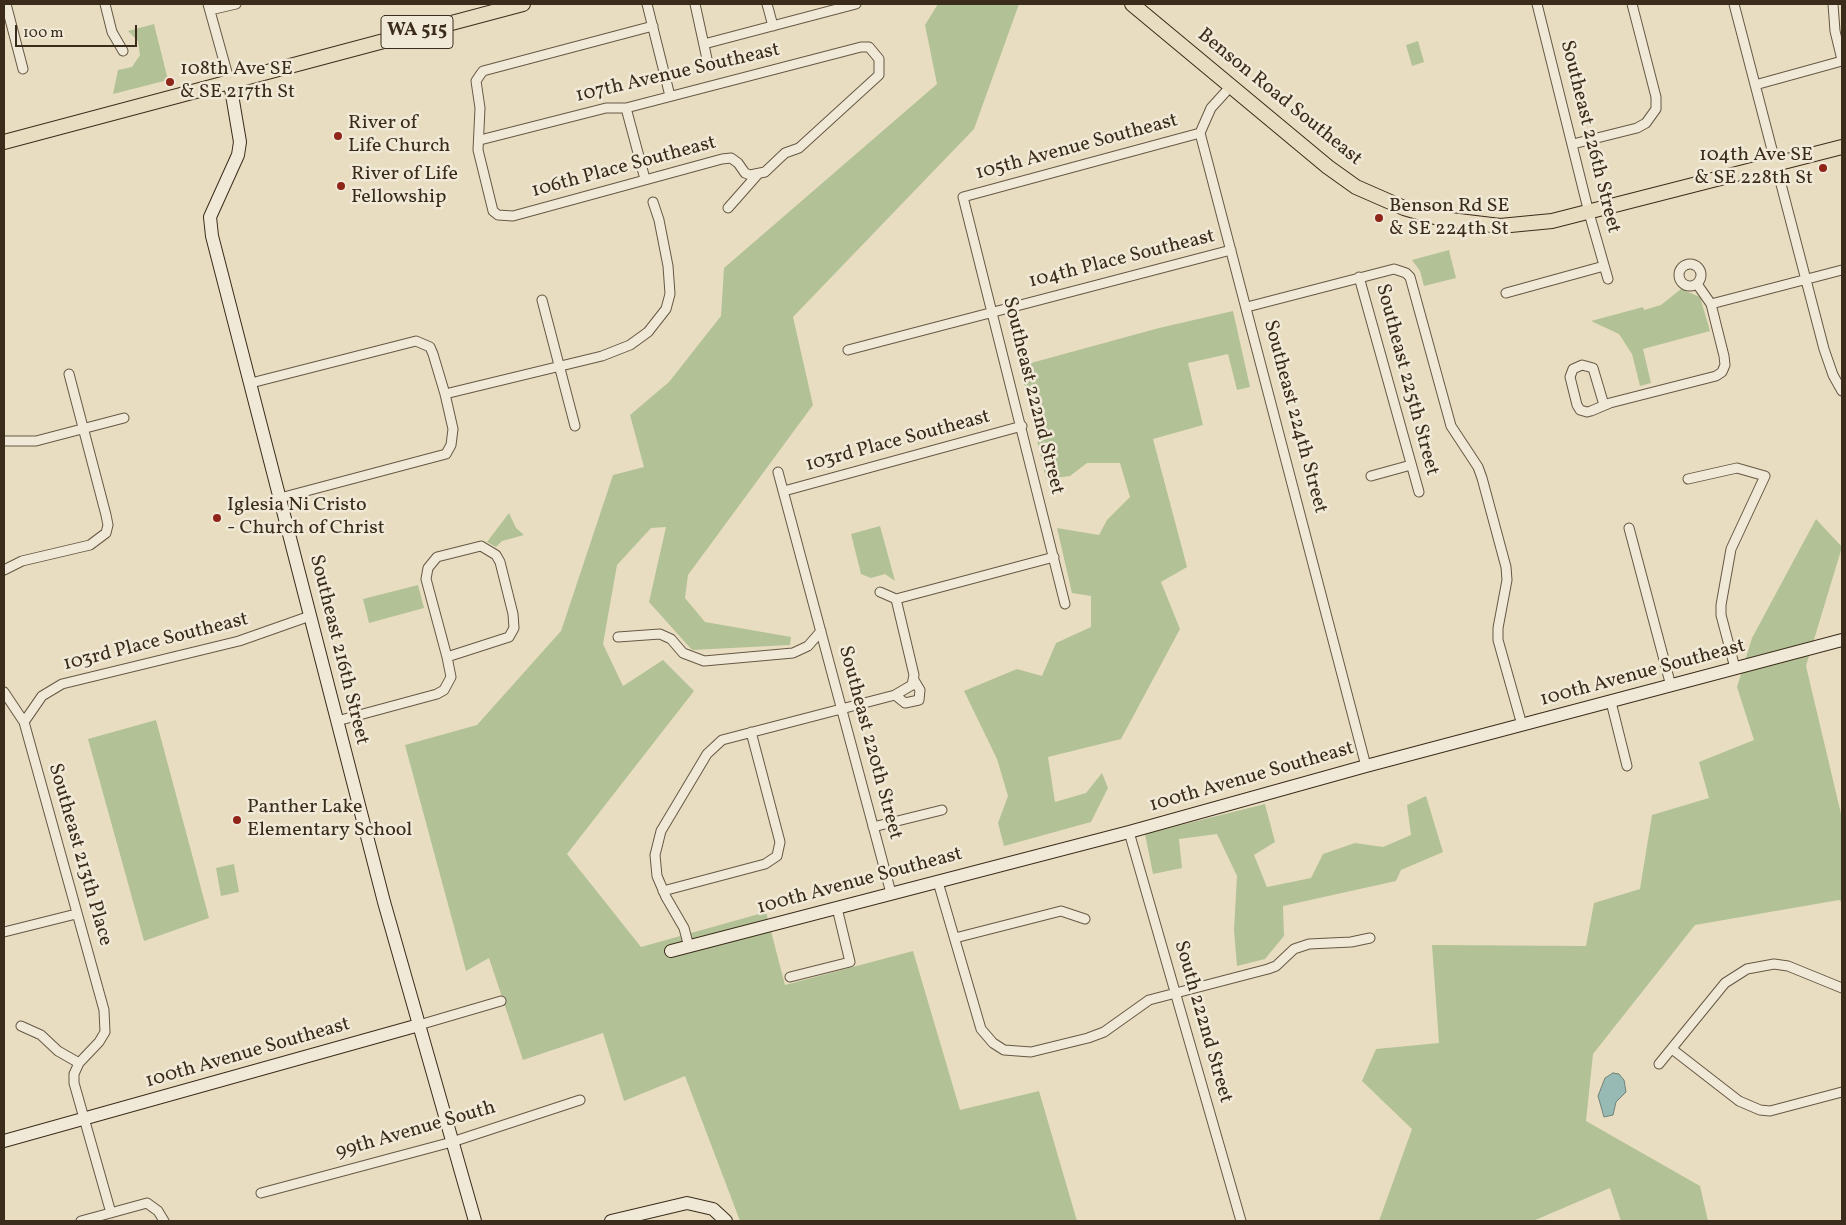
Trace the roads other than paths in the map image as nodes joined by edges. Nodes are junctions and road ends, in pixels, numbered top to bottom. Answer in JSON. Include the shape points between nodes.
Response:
{"nodes":[{"id":1,"x":6,"y":4,"type":"edge"},
{"id":2,"x":105,"y":4,"type":"edge"},
{"id":3,"x":236,"y":4,"type":"edge"},
{"id":4,"x":523,"y":4,"type":"edge"},
{"id":5,"x":647,"y":4,"type":"edge"},
{"id":6,"x":695,"y":4,"type":"edge"},
{"id":7,"x":767,"y":4,"type":"edge"},
{"id":8,"x":856,"y":4,"type":"edge"},
{"id":9,"x":1132,"y":4,"type":"edge"},
{"id":10,"x":1537,"y":4,"type":"edge"},
{"id":11,"x":1632,"y":4,"type":"edge"},
{"id":12,"x":1734,"y":4,"type":"edge"},
{"id":13,"x":1833,"y":4,"type":"edge"},
{"id":14,"x":838,"y":6,"type":"edge"},
{"id":15,"x":209,"y":7,"type":"edge"},
{"id":16,"x":653,"y":26,"type":"junction"},
{"id":17,"x":773,"y":26,"type":"junction"},
{"id":18,"x":704,"y":44,"type":"junction"},
{"id":19,"x":123,"y":50,"type":"dead end"},
{"id":20,"x":707,"y":59,"type":"dead end"},
{"id":21,"x":1842,"y":61,"type":"edge"},
{"id":22,"x":23,"y":69,"type":"dead end"},
{"id":23,"x":230,"y":83,"type":"junction"},
{"id":24,"x":1755,"y":85,"type":"junction"},
{"id":25,"x":1231,"y":86,"type":"junction"},
{"id":26,"x":670,"y":96,"type":"junction"},
{"id":27,"x":626,"y":108,"type":"junction"},
{"id":28,"x":1200,"y":133,"type":"junction"},
{"id":29,"x":480,"y":140,"type":"junction"},
{"id":30,"x":4,"y":142,"type":"edge"},
{"id":31,"x":1573,"y":144,"type":"junction"},
{"id":32,"x":1842,"y":147,"type":"edge"},
{"id":33,"x":1776,"y":165,"type":"junction"},
{"id":34,"x":758,"y":174,"type":"junction"},
{"id":35,"x":645,"y":179,"type":"junction"},
{"id":36,"x":963,"y":197,"type":"joint"},
{"id":37,"x":652,"y":202,"type":"dead end"},
{"id":38,"x":728,"y":208,"type":"dead end"},
{"id":39,"x":1589,"y":213,"type":"junction"},
{"id":40,"x":1231,"y":250,"type":"junction"},
{"id":41,"x":1604,"y":266,"type":"junction"},
{"id":42,"x":1842,"y":270,"type":"edge"},
{"id":43,"x":1359,"y":277,"type":"junction"},
{"id":44,"x":1806,"y":279,"type":"junction"},
{"id":45,"x":1608,"y":280,"type":"dead end"},
{"id":46,"x":1697,"y":284,"type":"dead end"},
{"id":47,"x":1506,"y":293,"type":"dead end"},
{"id":48,"x":542,"y":300,"type":"dead end"},
{"id":49,"x":1711,"y":304,"type":"junction"},
{"id":50,"x":1247,"y":307,"type":"junction"},
{"id":51,"x":992,"y":311,"type":"junction"},
{"id":52,"x":848,"y":350,"type":"dead end"},
{"id":53,"x":558,"y":367,"type":"junction"},
{"id":54,"x":69,"y":374,"type":"dead end"},
{"id":55,"x":251,"y":383,"type":"junction"},
{"id":56,"x":1842,"y":391,"type":"edge"},
{"id":57,"x":445,"y":394,"type":"junction"},
{"id":58,"x":1604,"y":405,"type":"junction"},
{"id":59,"x":124,"y":418,"type":"dead end"},
{"id":60,"x":575,"y":426,"type":"dead end"},
{"id":61,"x":1022,"y":426,"type":"junction"},
{"id":62,"x":84,"y":429,"type":"junction"},
{"id":63,"x":4,"y":442,"type":"edge"},
{"id":64,"x":1412,"y":466,"type":"junction"},
{"id":65,"x":778,"y":472,"type":"dead end"},
{"id":66,"x":1371,"y":476,"type":"dead end"},
{"id":67,"x":1688,"y":479,"type":"dead end"},
{"id":68,"x":784,"y":491,"type":"junction"},
{"id":69,"x":1419,"y":492,"type":"dead end"},
{"id":70,"x":280,"y":498,"type":"junction"},
{"id":71,"x":1629,"y":528,"type":"dead end"},
{"id":72,"x":1054,"y":557,"type":"junction"},
{"id":73,"x":4,"y":570,"type":"edge"},
{"id":74,"x":880,"y":592,"type":"dead end"},
{"id":75,"x":896,"y":599,"type":"junction"},
{"id":76,"x":1065,"y":604,"type":"dead end"},
{"id":77,"x":310,"y":616,"type":"junction"},
{"id":78,"x":821,"y":631,"type":"junction"},
{"id":79,"x":618,"y":636,"type":"dead end"},
{"id":80,"x":1842,"y":640,"type":"edge"},
{"id":81,"x":447,"y":657,"type":"junction"},
{"id":82,"x":1735,"y":668,"type":"junction"},
{"id":83,"x":914,"y":680,"type":"junction"},
{"id":84,"x":1670,"y":686,"type":"junction"},
{"id":85,"x":4,"y":692,"type":"edge"},
{"id":86,"x":895,"y":695,"type":"junction"},
{"id":87,"x":1611,"y":702,"type":"junction"},
{"id":88,"x":842,"y":708,"type":"junction"},
{"id":89,"x":337,"y":721,"type":"junction"},
{"id":90,"x":24,"y":722,"type":"junction"},
{"id":91,"x":1522,"y":726,"type":"junction"},
{"id":92,"x":752,"y":732,"type":"junction"},
{"id":93,"x":1366,"y":766,"type":"junction"},
{"id":94,"x":1627,"y":766,"type":"dead end"},
{"id":95,"x":942,"y":810,"type":"dead end"},
{"id":96,"x":874,"y":827,"type":"junction"},
{"id":97,"x":1128,"y":832,"type":"junction"},
{"id":98,"x":938,"y":882,"type":"junction"},
{"id":99,"x":663,"y":891,"type":"junction"},
{"id":100,"x":891,"y":893,"type":"junction"},
{"id":101,"x":837,"y":908,"type":"junction"},
{"id":102,"x":76,"y":914,"type":"junction"},
{"id":103,"x":1085,"y":919,"type":"dead end"},
{"id":104,"x":4,"y":932,"type":"edge"},
{"id":105,"x":955,"y":938,"type":"junction"},
{"id":106,"x":1370,"y":938,"type":"dead end"},
{"id":107,"x":689,"y":946,"type":"junction"},
{"id":108,"x":670,"y":952,"type":"dead end"},
{"id":109,"x":790,"y":977,"type":"dead end"},
{"id":110,"x":1842,"y":988,"type":"edge"},
{"id":111,"x":1176,"y":991,"type":"junction"},
{"id":112,"x":501,"y":1001,"type":"dead end"},
{"id":113,"x":419,"y":1025,"type":"junction"},
{"id":114,"x":21,"y":1026,"type":"dead end"},
{"id":115,"x":1672,"y":1049,"type":"junction"},
{"id":116,"x":79,"y":1063,"type":"junction"},
{"id":117,"x":1659,"y":1064,"type":"dead end"},
{"id":118,"x":1842,"y":1092,"type":"edge"},
{"id":119,"x":580,"y":1100,"type":"dead end"},
{"id":120,"x":84,"y":1119,"type":"junction"},
{"id":121,"x":4,"y":1141,"type":"edge"},
{"id":122,"x":452,"y":1142,"type":"junction"},
{"id":123,"x":261,"y":1193,"type":"dead end"},
{"id":124,"x":467,"y":1194,"type":"junction"},
{"id":125,"x":111,"y":1213,"type":"junction"},
{"id":126,"x":81,"y":1221,"type":"edge"},
{"id":127,"x":164,"y":1221,"type":"edge"},
{"id":128,"x":475,"y":1221,"type":"edge"},
{"id":129,"x":480,"y":1221,"type":"edge"},
{"id":130,"x":611,"y":1221,"type":"edge"},
{"id":131,"x":726,"y":1221,"type":"edge"},
{"id":132,"x":1241,"y":1221,"type":"edge"}],
"edges":[{"from":1,"to":22,"type":"street"},
{"from":2,"to":19,"type":"street","via":[[115,39]]},
{"from":3,"to":15,"type":"street"},
{"from":4,"to":23,"type":"main road","number":"WA 515"},
{"from":5,"to":16,"type":"street"},
{"from":6,"to":18,"type":"street"},
{"from":7,"to":17,"type":"street"},
{"from":8,"to":14,"type":"street"},
{"from":9,"to":25,"type":"main road","name":"Benson Road Southeast"},
{"from":10,"to":31,"type":"street","name":"Southeast 226th Street"},
{"from":11,"to":31,"type":"street","via":[[1656,97],[1656,109],[1651,118],[1636,128]]},
{"from":12,"to":24,"type":"street"},
{"from":13,"to":21,"type":"street"},
{"from":14,"to":17,"type":"street"},
{"from":15,"to":23,"type":"street"},
{"from":16,"to":26,"type":"street"},
{"from":16,"to":29,"type":"street","via":[[483,71],[476,81]]},
{"from":17,"to":18,"type":"street"},
{"from":18,"to":20,"type":"street"},
{"from":21,"to":24,"type":"street"},
{"from":23,"to":30,"type":"main road","number":"WA 515"},
{"from":23,"to":55,"type":"street","name":"Southeast 216th Street","via":[[240,142],[238,155],[213,208],[210,227]]},
{"from":24,"to":33,"type":"street"},
{"from":25,"to":28,"type":"street","via":[[1211,108]]},
{"from":25,"to":39,"type":"main road","name":"Benson Road Southeast","via":[[1328,167],[1356,186],[1422,215],[1500,226],[1527,225]]},
{"from":26,"to":27,"type":"street","name":"107th Avenue Southeast"},
{"from":26,"to":34,"type":"street","name":"107th Avenue Southeast","via":[[861,47],[868,48],[879,59],[879,75],[870,86],[799,148],[785,153],[765,172]]},
{"from":27,"to":29,"type":"street","name":"107th Avenue Southeast","via":[[606,108]]},
{"from":27,"to":35,"type":"street"},
{"from":28,"to":36,"type":"street","name":"105th Avenue Southeast"},
{"from":28,"to":40,"type":"street","name":"Southeast 224th Street"},
{"from":29,"to":35,"type":"street","name":"106th Place Southeast","via":[[478,150],[493,211],[498,215],[513,216]]},
{"from":31,"to":39,"type":"street","name":"Southeast 226th Street"},
{"from":32,"to":33,"type":"main road","name":"Benson Road Southeast"},
{"from":33,"to":39,"type":"main road","name":"Benson Road Southeast"},
{"from":33,"to":44,"type":"street"},
{"from":34,"to":35,"type":"street","name":"106th Place Southeast","via":[[745,173],[730,158]]},
{"from":34,"to":38,"type":"street"},
{"from":36,"to":51,"type":"street","name":"Southeast 222nd Street"},
{"from":37,"to":53,"type":"street","via":[[668,266],[670,294],[666,309],[648,332],[617,350]]},
{"from":39,"to":41,"type":"street","name":"Southeast 226th Street"},
{"from":40,"to":50,"type":"street","name":"Southeast 224th Street"},
{"from":40,"to":51,"type":"street","name":"104th Place Southeast"},
{"from":41,"to":45,"type":"street","name":"Southeast 226th Street"},
{"from":41,"to":47,"type":"street"},
{"from":42,"to":44,"type":"street"},
{"from":43,"to":50,"type":"street"},
{"from":43,"to":64,"type":"street","name":"Southeast 225th Street"},
{"from":43,"to":91,"type":"street","via":[[1394,269],[1406,273],[1412,282],[1451,426],[1478,467],[1506,567],[1498,640]]},
{"from":44,"to":49,"type":"street"},
{"from":44,"to":56,"type":"street","via":[[1824,350]]},
{"from":46,"to":49,"type":"street"},
{"from":48,"to":53,"type":"street"},
{"from":49,"to":58,"type":"street","via":[[1726,365],[1722,372]]},
{"from":50,"to":93,"type":"street","name":"Southeast 224th Street"},
{"from":51,"to":52,"type":"street","name":"104th Place Southeast"},
{"from":51,"to":61,"type":"street","name":"Southeast 222nd Street"},
{"from":53,"to":57,"type":"street"},
{"from":53,"to":60,"type":"street"},
{"from":54,"to":62,"type":"street"},
{"from":55,"to":57,"type":"street","via":[[407,342],[424,343],[434,354]]},
{"from":55,"to":70,"type":"street","name":"Southeast 216th Street"},
{"from":57,"to":70,"type":"street","via":[[453,429],[446,454]]},
{"from":58,"to":58,"type":"street","via":[[1593,368],[1582,365],[1573,369],[1570,377],[1580,410],[1587,412]]},
{"from":59,"to":62,"type":"street"},
{"from":61,"to":68,"type":"street","name":"103rd Place Southeast"},
{"from":61,"to":72,"type":"street","name":"Southeast 222nd Street"},
{"from":62,"to":63,"type":"street","via":[[36,441]]},
{"from":62,"to":73,"type":"street","via":[[108,525],[106,533],[90,545],[22,562]]},
{"from":64,"to":66,"type":"street"},
{"from":64,"to":69,"type":"street","name":"Southeast 225th Street"},
{"from":65,"to":68,"type":"street","name":"Southeast 220th Street"},
{"from":67,"to":82,"type":"street","via":[[1737,468],[1765,476],[1731,549],[1721,605]]},
{"from":68,"to":78,"type":"street","name":"Southeast 220th Street"},
{"from":70,"to":77,"type":"street","name":"Southeast 216th Street"},
{"from":71,"to":84,"type":"street"},
{"from":72,"to":75,"type":"street"},
{"from":72,"to":76,"type":"street","name":"Southeast 222nd Street"},
{"from":74,"to":75,"type":"street"},
{"from":75,"to":83,"type":"street"},
{"from":77,"to":89,"type":"street","name":"Southeast 216th Street"},
{"from":77,"to":90,"type":"street","name":"103rd Place Southeast","via":[[239,640],[62,684],[42,696]]},
{"from":78,"to":79,"type":"street","name":"Southeast 220th Street","via":[[808,646],[793,653],[704,661],[683,653],[671,639],[660,634]]},
{"from":78,"to":88,"type":"street","name":"Southeast 220th Street"},
{"from":80,"to":82,"type":"street","name":"100th Avenue Southeast"},
{"from":81,"to":81,"type":"street","via":[[426,579],[428,568],[437,557],[481,546],[499,557],[513,614],[512,633],[504,639]]},
{"from":81,"to":89,"type":"street","via":[[450,677],[444,690]]},
{"from":82,"to":84,"type":"street","name":"100th Avenue Southeast"},
{"from":83,"to":86,"type":"street","via":[[909,688]]},
{"from":83,"to":86,"type":"street","via":[[920,690],[919,700],[905,703]]},
{"from":84,"to":87,"type":"street","name":"100th Avenue Southeast"},
{"from":85,"to":90,"type":"street","name":"Southeast 213th Place"},
{"from":86,"to":88,"type":"street"},
{"from":87,"to":91,"type":"street","name":"100th Avenue Southeast"},
{"from":87,"to":94,"type":"street"},
{"from":88,"to":92,"type":"street"},
{"from":88,"to":96,"type":"street","name":"Southeast 220th Street"},
{"from":89,"to":113,"type":"street","name":"Southeast 216th Street"},
{"from":90,"to":102,"type":"street","name":"Southeast 213th Place"},
{"from":91,"to":93,"type":"street","name":"100th Avenue Southeast"},
{"from":92,"to":99,"type":"street","via":[[722,740],[713,746],[658,838],[656,865]]},
{"from":92,"to":99,"type":"street","via":[[780,850],[772,861],[765,864]]},
{"from":93,"to":97,"type":"street","name":"100th Avenue Southeast"},
{"from":95,"to":96,"type":"street"},
{"from":96,"to":100,"type":"street","name":"Southeast 220th Street"},
{"from":97,"to":98,"type":"street","name":"100th Avenue Southeast"},
{"from":97,"to":111,"type":"street","name":"South 222nd Street"},
{"from":98,"to":100,"type":"street","name":"100th Avenue Southeast"},
{"from":98,"to":105,"type":"street"},
{"from":99,"to":107,"type":"street","via":[[684,928]]},
{"from":100,"to":101,"type":"street","name":"100th Avenue Southeast"},
{"from":101,"to":107,"type":"street","name":"100th Avenue Southeast"},
{"from":101,"to":109,"type":"street","via":[[850,962]]},
{"from":102,"to":104,"type":"street"},
{"from":102,"to":116,"type":"street","name":"Southeast 213th Place","via":[[104,1010],[105,1032]]},
{"from":103,"to":105,"type":"street","via":[[1061,911]]},
{"from":105,"to":111,"type":"street","via":[[981,1028],[993,1043],[1004,1050],[1031,1052],[1088,1038],[1104,1032],[1144,1002]]},
{"from":106,"to":111,"type":"street","via":[[1309,944],[1294,949],[1268,969]]},
{"from":107,"to":108,"type":"street","name":"100th Avenue Southeast"},
{"from":110,"to":115,"type":"street","via":[[1788,966],[1774,964],[1747,969],[1725,983]]},
{"from":111,"to":132,"type":"street","name":"South 222nd Street"},
{"from":112,"to":113,"type":"street","name":"100th Avenue Southeast"},
{"from":113,"to":120,"type":"street","name":"100th Avenue Southeast"},
{"from":113,"to":122,"type":"street","name":"Southeast 216th Street"},
{"from":114,"to":116,"type":"street","via":[[41,1035],[58,1051]]},
{"from":115,"to":117,"type":"street"},
{"from":115,"to":118,"type":"street","via":[[1739,1101],[1760,1110],[1770,1111]]},
{"from":116,"to":120,"type":"street","via":[[74,1083]]},
{"from":119,"to":122,"type":"street","name":"99th Avenue South"},
{"from":120,"to":121,"type":"street","name":"100th Avenue Southeast"},
{"from":120,"to":125,"type":"street"},
{"from":122,"to":123,"type":"street","name":"99th Avenue South"},
{"from":122,"to":124,"type":"street","name":"Southeast 216th Street"},
{"from":124,"to":128,"type":"street"},
{"from":124,"to":129,"type":"street"},
{"from":125,"to":126,"type":"street"},
{"from":125,"to":127,"type":"street","via":[[142,1204],[152,1205]]},
{"from":130,"to":131,"type":"street","via":[[675,1204],[714,1209]]}]}
